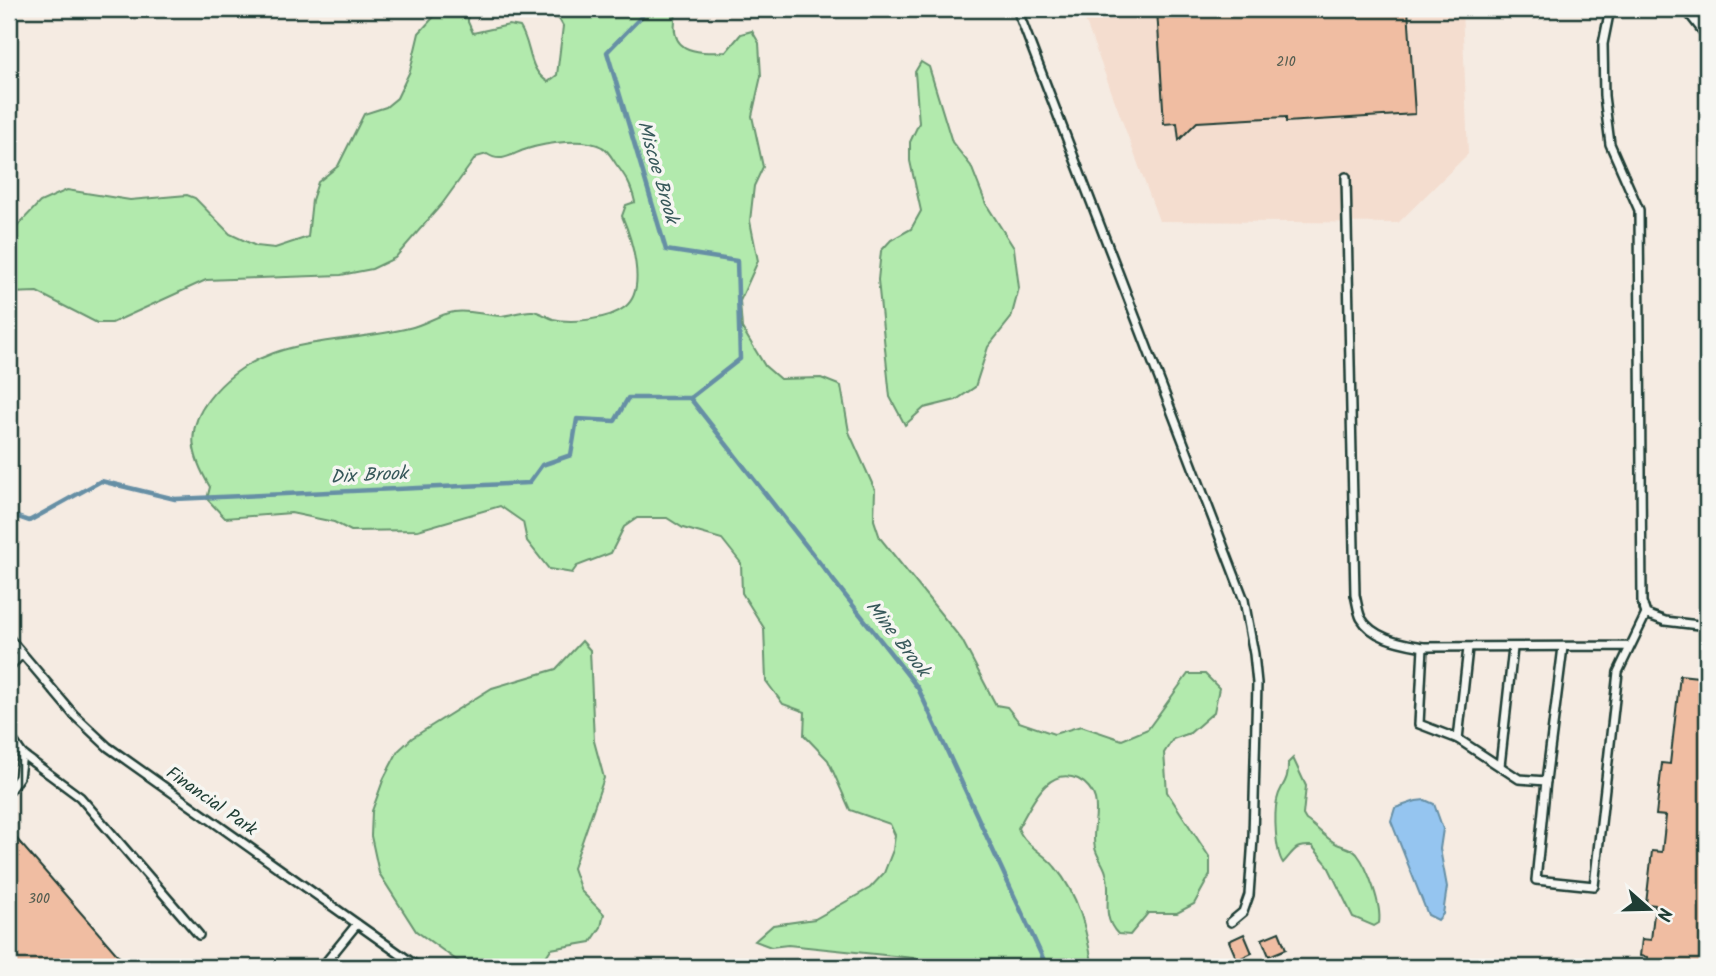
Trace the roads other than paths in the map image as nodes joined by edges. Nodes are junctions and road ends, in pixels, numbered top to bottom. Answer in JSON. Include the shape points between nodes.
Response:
{"nodes":[{"id":1,"x":1017,"y":9,"type":"edge"},
{"id":2,"x":1610,"y":9,"type":"edge"},
{"id":3,"x":1693,"y":9,"type":"edge"},
{"id":4,"x":1707,"y":27,"type":"edge"},
{"id":5,"x":1346,"y":177,"type":"dead end"},
{"id":6,"x":1646,"y":614,"type":"junction"},
{"id":7,"x":1707,"y":626,"type":"edge"},
{"id":8,"x":9,"y":638,"type":"edge"},
{"id":9,"x":1630,"y":646,"type":"junction"},
{"id":10,"x":1423,"y":647,"type":"junction"},
{"id":11,"x":1563,"y":647,"type":"junction"},
{"id":12,"x":1468,"y":648,"type":"junction"},
{"id":13,"x":1513,"y":648,"type":"junction"},
{"id":14,"x":22,"y":654,"type":"junction"},
{"id":15,"x":9,"y":667,"type":"edge"},
{"id":16,"x":9,"y":735,"type":"edge"},
{"id":17,"x":1458,"y":739,"type":"junction"},
{"id":18,"x":22,"y":754,"type":"junction"},
{"id":19,"x":1500,"y":766,"type":"junction"},
{"id":20,"x":1546,"y":781,"type":"junction"},
{"id":21,"x":9,"y":791,"type":"edge"},
{"id":22,"x":1231,"y":922,"type":"dead end"},
{"id":23,"x":357,"y":924,"type":"junction"},
{"id":24,"x":199,"y":935,"type":"dead end"},
{"id":25,"x":266,"y":967,"type":"edge"},
{"id":26,"x":285,"y":967,"type":"edge"},
{"id":27,"x":323,"y":967,"type":"edge"},
{"id":28,"x":418,"y":967,"type":"edge"}],
"edges":[{"from":1,"to":22,"type":"lane","via":[[1244,600],[1257,683],[1253,838],[1249,895],[1243,912]]},
{"from":2,"to":6,"type":"lane","via":[[1603,44],[1610,144],[1639,210],[1642,602]]},
{"from":3,"to":4,"type":"main road"},
{"from":5,"to":10,"type":"lane","via":[[1355,595],[1361,618],[1379,634]]},
{"from":6,"to":7,"type":"lane"},
{"from":6,"to":9,"type":"lane"},
{"from":8,"to":14,"type":"lane","name":"Financial Park"},
{"from":9,"to":11,"type":"lane"},
{"from":9,"to":20,"type":"lane","via":[[1618,672],[1594,886],[1536,880]]},
{"from":10,"to":12,"type":"lane"},
{"from":10,"to":17,"type":"lane","via":[[1419,724]]},
{"from":11,"to":13,"type":"lane"},
{"from":11,"to":20,"type":"lane"},
{"from":12,"to":13,"type":"lane"},
{"from":12,"to":17,"type":"lane"},
{"from":13,"to":19,"type":"lane"},
{"from":14,"to":15,"type":"lane"},
{"from":14,"to":23,"type":"lane","name":"Financial Park","via":[[108,747]]},
{"from":16,"to":18,"type":"lane"},
{"from":17,"to":19,"type":"lane"},
{"from":18,"to":21,"type":"lane","via":[[19,777]]},
{"from":18,"to":24,"type":"lane","via":[[80,797]]},
{"from":19,"to":20,"type":"lane","via":[[1519,779]]},
{"from":23,"to":27,"type":"lane"},
{"from":23,"to":28,"type":"lane","name":"Financial Park"},
{"from":25,"to":26,"type":"lane"}]}
